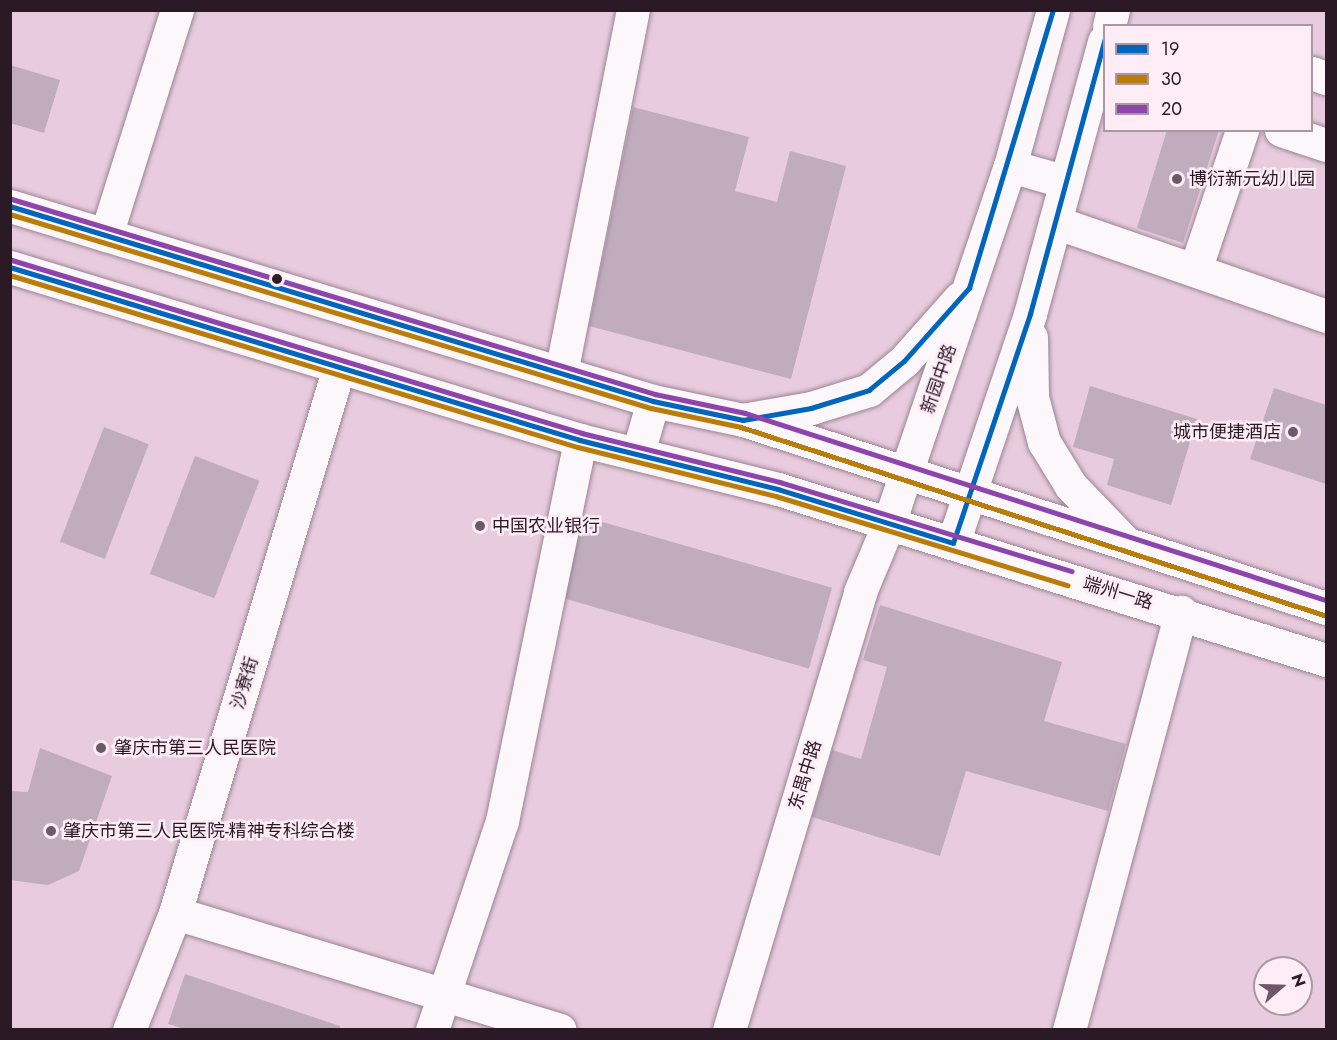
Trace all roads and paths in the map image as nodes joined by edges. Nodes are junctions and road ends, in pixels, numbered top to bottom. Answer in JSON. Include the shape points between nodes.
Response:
{"nodes":[{"id":1,"x":177,"y":10,"type":"edge"},
{"id":2,"x":633,"y":10,"type":"edge"},
{"id":3,"x":1053,"y":10,"type":"edge"},
{"id":4,"x":1103,"y":45,"type":"edge"},
{"id":5,"x":1241,"y":132,"type":"edge"},
{"id":6,"x":1287,"y":132,"type":"edge"},
{"id":7,"x":1326,"y":145,"type":"edge"},
{"id":8,"x":1010,"y":165,"type":"junction"},
{"id":9,"x":1066,"y":182,"type":"junction"},
{"id":10,"x":10,"y":206,"type":"edge"},
{"id":11,"x":1055,"y":222,"type":"junction"},
{"id":12,"x":106,"y":235,"type":"junction"},
{"id":13,"x":10,"y":267,"type":"edge"},
{"id":14,"x":1195,"y":270,"type":"junction"},
{"id":15,"x":969,"y":288,"type":"junction"},
{"id":16,"x":1030,"y":314,"type":"junction"},
{"id":17,"x":1326,"y":316,"type":"edge"},
{"id":18,"x":339,"y":367,"type":"junction"},
{"id":19,"x":561,"y":373,"type":"junction"},
{"id":20,"x":653,"y":401,"type":"junction"},
{"id":21,"x":743,"y":420,"type":"junction"},
{"id":22,"x":580,"y":440,"type":"junction"},
{"id":23,"x":639,"y":453,"type":"junction"},
{"id":24,"x":908,"y":471,"type":"junction"},
{"id":25,"x":971,"y":491,"type":"junction"},
{"id":26,"x":889,"y":523,"type":"junction"},
{"id":27,"x":1075,"y":527,"type":"junction"},
{"id":28,"x":953,"y":543,"type":"junction"},
{"id":29,"x":1130,"y":546,"type":"junction"},
{"id":30,"x":1061,"y":575,"type":"junction"},
{"id":31,"x":1326,"y":608,"type":"edge"},
{"id":32,"x":1181,"y":612,"type":"junction"},
{"id":33,"x":1326,"y":660,"type":"edge"},
{"id":34,"x":176,"y":913,"type":"junction"},
{"id":35,"x":444,"y":994,"type":"junction"},
{"id":36,"x":129,"y":1029,"type":"edge"},
{"id":37,"x":432,"y":1029,"type":"edge"},
{"id":38,"x":560,"y":1029,"type":"edge"},
{"id":39,"x":729,"y":1029,"type":"edge"},
{"id":40,"x":1069,"y":1029,"type":"edge"}],
"edges":[{"from":1,"to":12,"type":"main road"},
{"from":2,"to":19,"type":"main road"},
{"from":3,"to":8,"type":"main road","name":"新园中路"},
{"from":4,"to":9,"type":"main road"},
{"from":5,"to":14,"type":"main road"},
{"from":6,"to":7,"type":"main road"},
{"from":8,"to":9,"type":"main road"},
{"from":8,"to":15,"type":"main road","name":"新园中路"},
{"from":9,"to":11,"type":"main road"},
{"from":10,"to":12,"type":"main road"},
{"from":11,"to":14,"type":"main road"},
{"from":11,"to":16,"type":"main road"},
{"from":12,"to":19,"type":"main road"},
{"from":13,"to":18,"type":"main road","name":"端州一路"},
{"from":14,"to":17,"type":"main road"},
{"from":15,"to":21,"type":"main road","via":[[904,362],[869,390],[811,408]]},
{"from":15,"to":24,"type":"main road","name":"新园中路"},
{"from":16,"to":25,"type":"main road"},
{"from":16,"to":29,"type":"main road","via":[[1032,397],[1044,442],[1071,486]]},
{"from":18,"to":22,"type":"main road","name":"端州一路"},
{"from":18,"to":34,"type":"main road","name":"沙寮街"},
{"from":19,"to":20,"type":"main road"},
{"from":20,"to":21,"type":"main road"},
{"from":20,"to":23,"type":"main road"},
{"from":21,"to":24,"type":"main road"},
{"from":22,"to":23,"type":"main road","name":"端州一路"},
{"from":22,"to":35,"type":"main road","via":[[502,821]]},
{"from":23,"to":26,"type":"main road","name":"端州一路"},
{"from":24,"to":25,"type":"main road"},
{"from":24,"to":26,"type":"main road","name":"新园中路"},
{"from":25,"to":27,"type":"main road"},
{"from":25,"to":28,"type":"main road"},
{"from":26,"to":28,"type":"main road","name":"端州一路"},
{"from":26,"to":39,"type":"main road","name":"东禺中路","via":[[860,592]]},
{"from":27,"to":29,"type":"main road"},
{"from":27,"to":30,"type":"main road"},
{"from":28,"to":30,"type":"main road","name":"端州一路"},
{"from":29,"to":31,"type":"main road"},
{"from":30,"to":32,"type":"main road","name":"端州一路"},
{"from":32,"to":33,"type":"main road","name":"端州一路"},
{"from":32,"to":40,"type":"main road"},
{"from":34,"to":35,"type":"main road"},
{"from":34,"to":36,"type":"main road","name":"沙寮街"},
{"from":35,"to":37,"type":"main road"},
{"from":35,"to":38,"type":"main road"}]}
